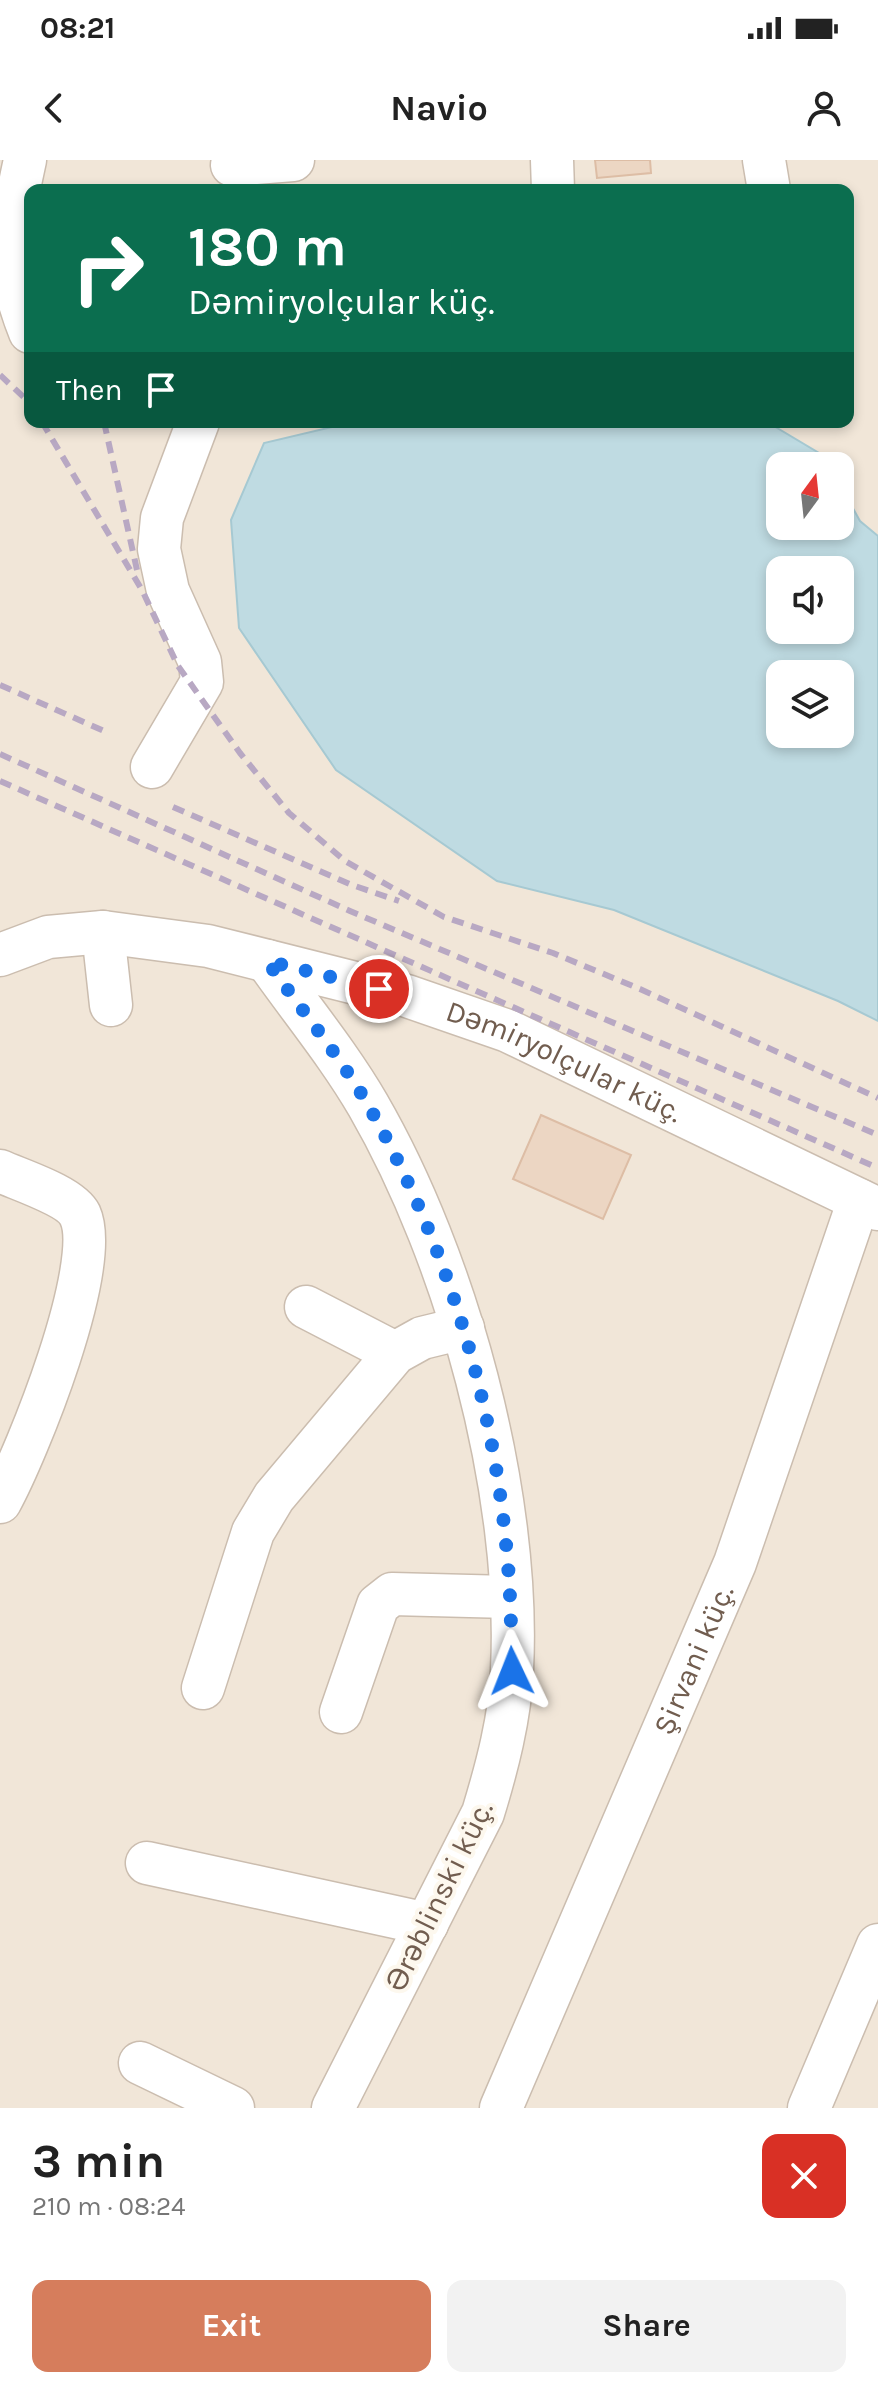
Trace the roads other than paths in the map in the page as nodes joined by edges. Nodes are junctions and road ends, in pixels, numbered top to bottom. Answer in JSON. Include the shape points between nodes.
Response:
{"nodes":[{"id":1,"x":25,"y":160,"type":"edge"},
{"id":2,"x":293,"y":160,"type":"edge"},
{"id":3,"x":552,"y":160,"type":"edge"},
{"id":4,"x":764,"y":160,"type":"edge"},
{"id":5,"x":232,"y":172,"type":"edge"},
{"id":6,"x":553,"y":184,"type":"edge"},
{"id":7,"x":768,"y":184,"type":"edge"},
{"id":8,"x":24,"y":317,"type":"edge"},
{"id":9,"x":196,"y":428,"type":"edge"},
{"id":10,"x":152,"y":767,"type":"dead end"},
{"id":11,"x":103,"y":932,"type":"junction"},
{"id":12,"x":0,"y":955,"type":"edge"},
{"id":13,"x":267,"y":961,"type":"junction"},
{"id":14,"x":111,"y":1005,"type":"dead end"},
{"id":15,"x":0,"y":1171,"type":"edge"},
{"id":16,"x":869,"y":1204,"type":"edge"},
{"id":17,"x":306,"y":1307,"type":"dead end"},
{"id":18,"x":463,"y":1328,"type":"junction"},
{"id":19,"x":395,"y":1353,"type":"junction"},
{"id":20,"x":0,"y":1502,"type":"edge"},
{"id":21,"x":509,"y":1597,"type":"junction"},
{"id":22,"x":203,"y":1688,"type":"dead end"},
{"id":23,"x":341,"y":1712,"type":"dead end"},
{"id":24,"x":147,"y":1863,"type":"dead end"},
{"id":25,"x":427,"y":1924,"type":"junction"},
{"id":26,"x":878,"y":1945,"type":"edge"},
{"id":27,"x":140,"y":2063,"type":"dead end"},
{"id":28,"x":233,"y":2108,"type":"edge"},
{"id":29,"x":333,"y":2108,"type":"edge"},
{"id":30,"x":501,"y":2108,"type":"edge"},
{"id":31,"x":809,"y":2108,"type":"edge"}],
"edges":[{"from":1,"to":8,"type":"street","via":[[8,250]]},
{"from":2,"to":5,"type":"street"},
{"from":3,"to":6,"type":"street"},
{"from":4,"to":7,"type":"street"},
{"from":9,"to":10,"type":"street","via":[[162,518],[159,549],[168,591],[200,662],[202,682]]},
{"from":11,"to":12,"type":"street","name":"Dəmiryolçular küç.","via":[[48,937]]},
{"from":11,"to":13,"type":"street","name":"Dəmiryolçular küç.","via":[[208,946]]},
{"from":11,"to":14,"type":"street"},
{"from":13,"to":16,"type":"street","name":"Dəmiryolçular küç.","via":[[407,996],[508,1031]]},
{"from":13,"to":18,"type":"street","name":"Ərəblinski küç.","via":[[367,1103],[408,1181]]},
{"from":15,"to":20,"type":"street","via":[[58,1197],[78,1212],[84,1227],[79,1279],[51,1383]]},
{"from":16,"to":30,"type":"street","name":"Şirvani küç.","via":[[735,1563]]},
{"from":17,"to":19,"type":"street"},
{"from":18,"to":19,"type":"street","via":[[422,1338]]},
{"from":18,"to":21,"type":"street","name":"Ərəblinski küç.","via":[[495,1472]]},
{"from":19,"to":22,"type":"street","via":[[274,1497],[253,1532]]},
{"from":21,"to":23,"type":"street","via":[[392,1594],[378,1605]]},
{"from":21,"to":25,"type":"street","name":"Ərəblinski küç.","via":[[512,1671],[498,1764],[483,1813]]},
{"from":24,"to":25,"type":"street"},
{"from":25,"to":29,"type":"street","name":"Ərəblinski küç."},
{"from":26,"to":31,"type":"street"},
{"from":27,"to":28,"type":"street"}]}
